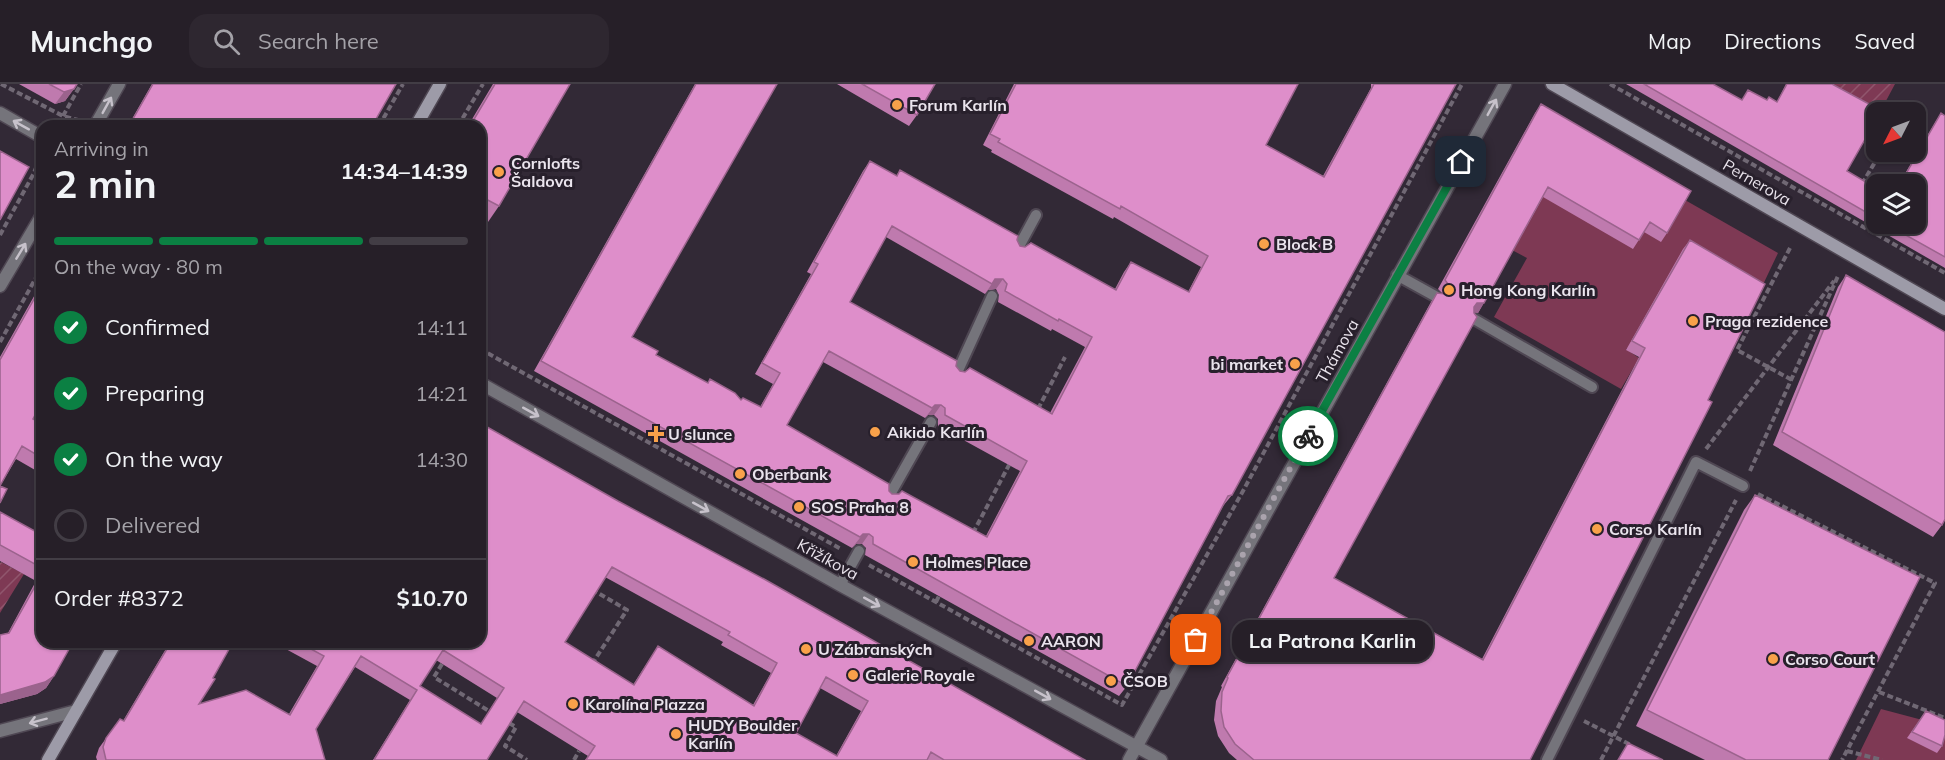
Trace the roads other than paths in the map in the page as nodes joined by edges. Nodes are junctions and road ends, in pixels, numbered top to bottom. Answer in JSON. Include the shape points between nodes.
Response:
{"nodes":[{"id":1,"x":118,"y":84,"type":"edge"},
{"id":2,"x":440,"y":84,"type":"edge"},
{"id":3,"x":1505,"y":84,"type":"edge"},
{"id":4,"x":1552,"y":84,"type":"edge"},
{"id":5,"x":0,"y":113,"type":"edge"},
{"id":6,"x":98,"y":120,"type":"edge"},
{"id":7,"x":419,"y":120,"type":"edge"},
{"id":8,"x":36,"y":134,"type":"edge"},
{"id":9,"x":1036,"y":214,"type":"dead end"},
{"id":10,"x":36,"y":225,"type":"edge"},
{"id":11,"x":1017,"y":250,"type":"edge"},
{"id":12,"x":1397,"y":275,"type":"junction"},
{"id":13,"x":0,"y":286,"type":"edge"},
{"id":14,"x":992,"y":296,"type":"edge"},
{"id":15,"x":1435,"y":296,"type":"edge"},
{"id":16,"x":1945,"y":309,"type":"edge"},
{"id":17,"x":1474,"y":319,"type":"edge"},
{"id":18,"x":956,"y":375,"type":"edge"},
{"id":19,"x":486,"y":386,"type":"edge"},
{"id":20,"x":1592,"y":387,"type":"dead end"},
{"id":21,"x":931,"y":422,"type":"edge"},
{"id":22,"x":1743,"y":486,"type":"road end"},
{"id":23,"x":888,"y":498,"type":"edge"},
{"id":24,"x":857,"y":554,"type":"edge"},
{"id":25,"x":840,"y":585,"type":"junction"},
{"id":26,"x":113,"y":648,"type":"edge"},
{"id":27,"x":76,"y":711,"type":"junction"},
{"id":28,"x":0,"y":731,"type":"edge"},
{"id":29,"x":1137,"y":746,"type":"junction"},
{"id":30,"x":48,"y":760,"type":"edge"},
{"id":31,"x":1129,"y":760,"type":"edge"},
{"id":32,"x":1161,"y":760,"type":"edge"},
{"id":33,"x":1547,"y":760,"type":"edge"}],
"edges":[{"from":6,"to":1,"type":"street","one_way":true},
{"from":2,"to":7,"type":"street"},
{"from":12,"to":3,"type":"street","name":"Thámova","one_way":true},
{"from":4,"to":16,"type":"street","name":"Pernerova"},
{"from":8,"to":5,"type":"street","one_way":true},
{"from":9,"to":11,"type":"lane"},
{"from":13,"to":10,"type":"street","one_way":true},
{"from":12,"to":15,"type":"lane"},
{"from":12,"to":29,"type":"street","name":"Thámova"},
{"from":14,"to":18,"type":"lane"},
{"from":17,"to":20,"type":"lane"},
{"from":19,"to":25,"type":"street","name":"Křižíkova","one_way":true},
{"from":21,"to":23,"type":"lane"},
{"from":22,"to":33,"type":"lane","via":[[1696,462]]},
{"from":24,"to":25,"type":"lane"},
{"from":25,"to":29,"type":"street","name":"Křižíkova","one_way":true},
{"from":26,"to":27,"type":"street"},
{"from":27,"to":28,"type":"street","one_way":true},
{"from":27,"to":30,"type":"street"},
{"from":29,"to":31,"type":"street","name":"Thámova"},
{"from":29,"to":32,"type":"street","name":"Křižíkova"}]}
